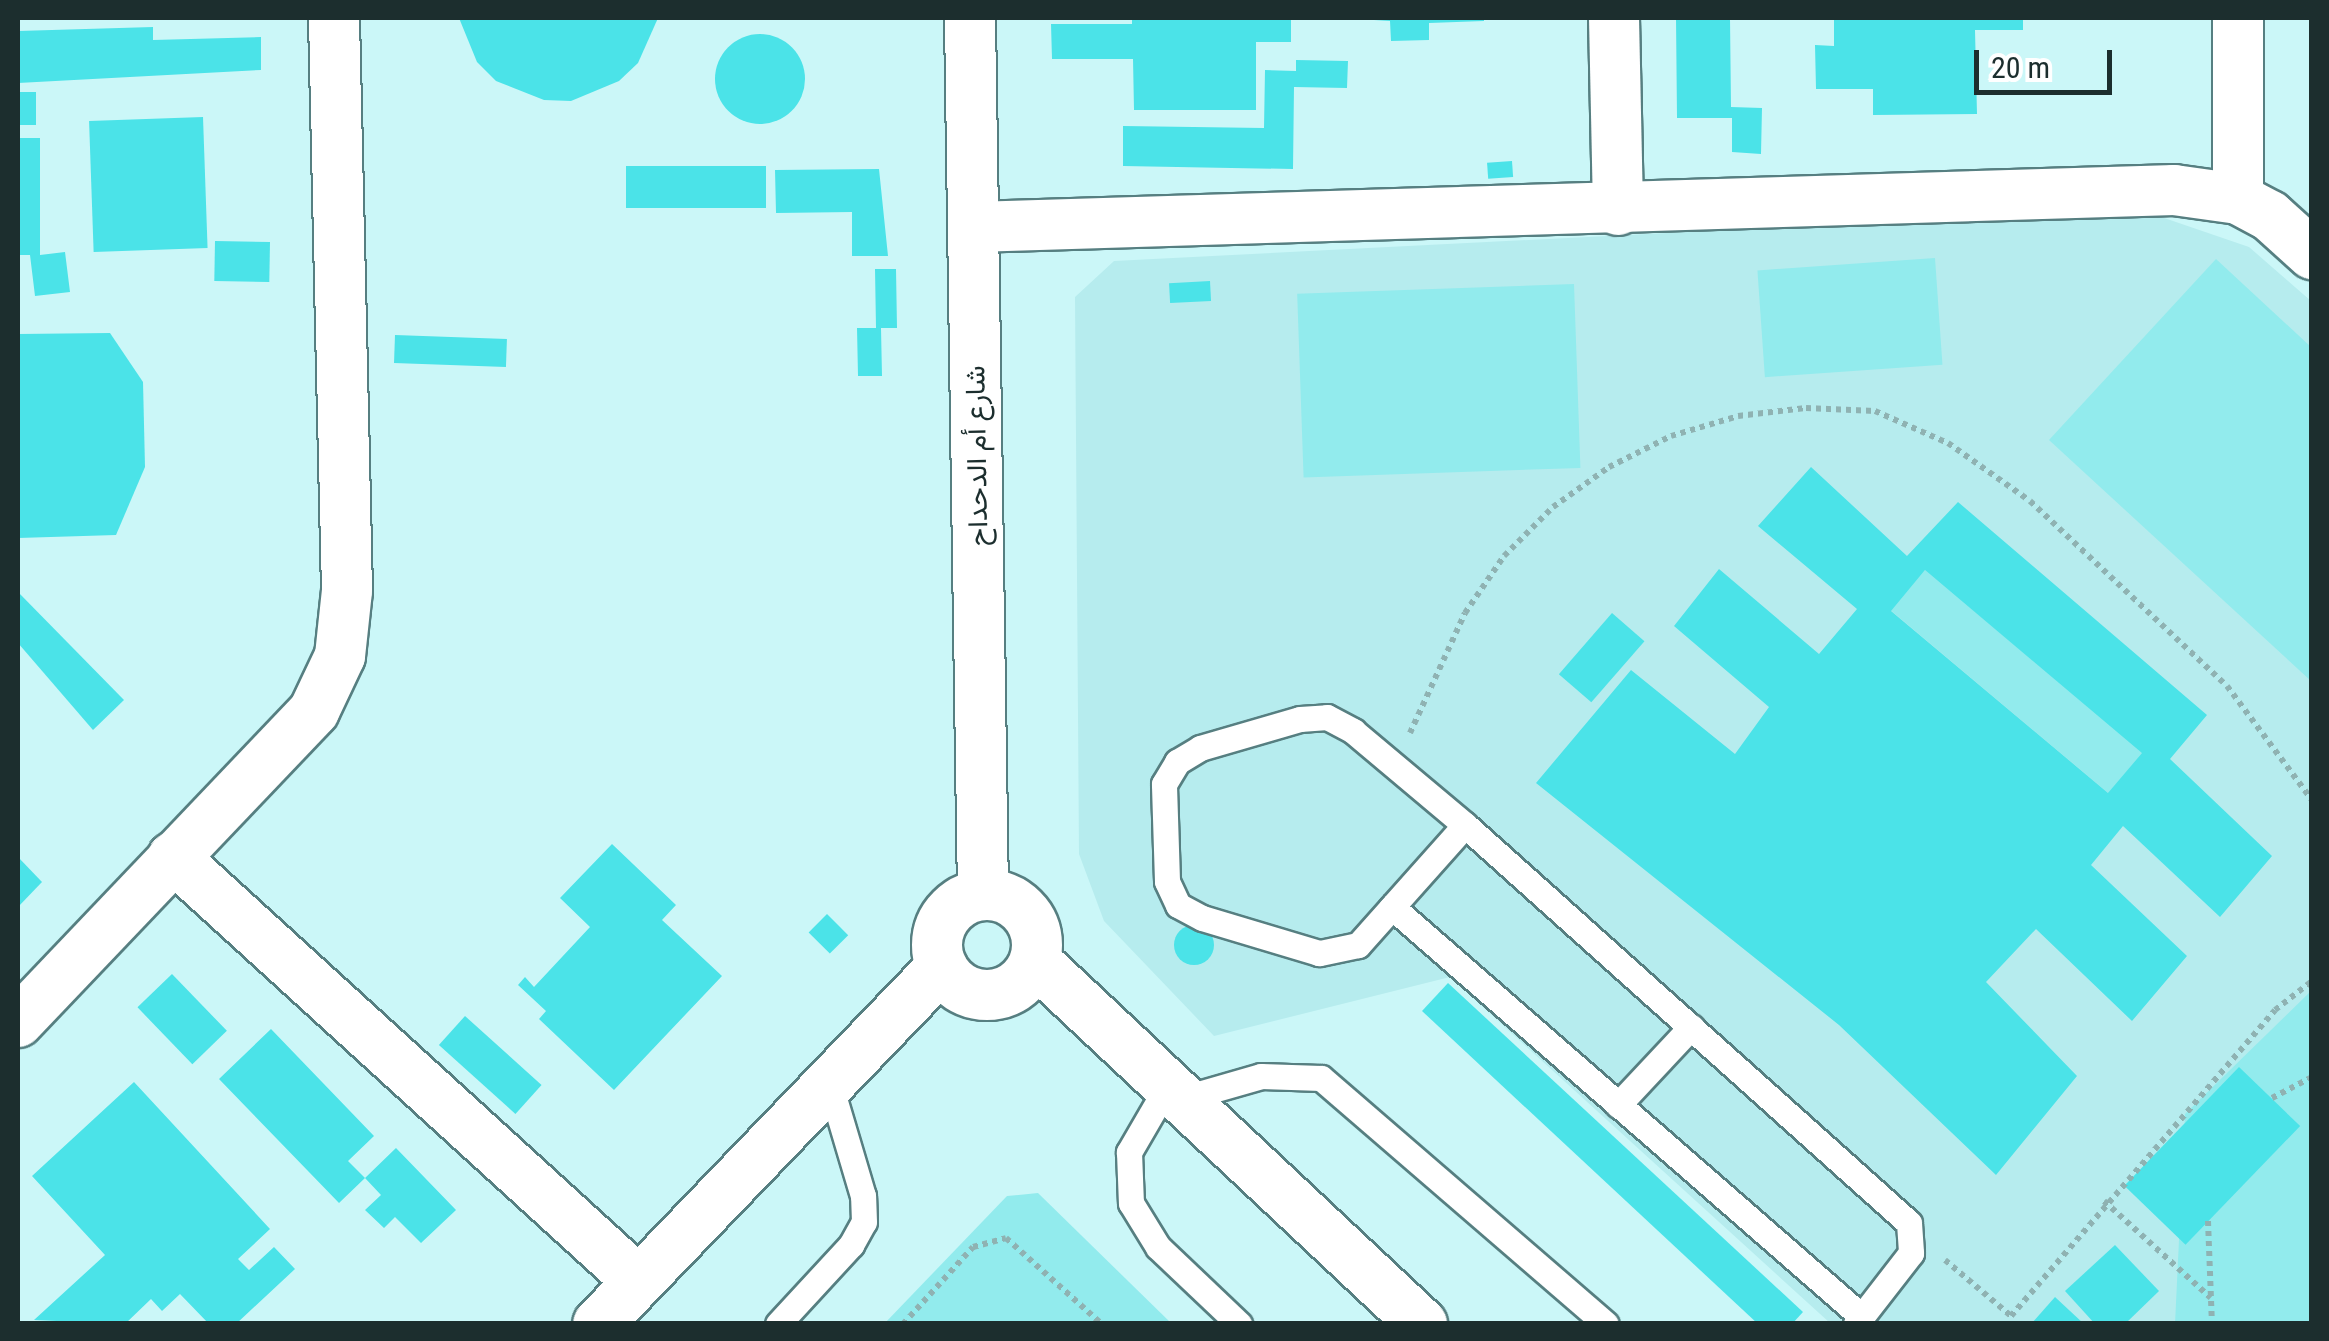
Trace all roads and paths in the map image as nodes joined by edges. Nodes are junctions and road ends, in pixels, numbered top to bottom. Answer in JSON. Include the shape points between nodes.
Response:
{"nodes":[{"id":1,"x":334,"y":18,"type":"edge"},
{"id":2,"x":970,"y":18,"type":"edge"},
{"id":3,"x":1614,"y":18,"type":"edge"},
{"id":4,"x":2238,"y":18,"type":"edge"},
{"id":5,"x":2238,"y":199,"type":"junction"},
{"id":6,"x":1618,"y":210,"type":"junction"},
{"id":7,"x":974,"y":227,"type":"junction"},
{"id":8,"x":2312,"y":254,"type":"edge"},
{"id":9,"x":1394,"y":766,"type":"junction"},
{"id":10,"x":2312,"y":800,"type":"edge"},
{"id":11,"x":1465,"y":825,"type":"junction"},
{"id":12,"x":173,"y":858,"type":"junction"},
{"id":13,"x":983,"y":894,"type":"junction"},
{"id":14,"x":1392,"y":907,"type":"junction"},
{"id":15,"x":1035,"y":960,"type":"junction"},
{"id":16,"x":942,"y":967,"type":"junction"},
{"id":17,"x":2312,"y":981,"type":"edge"},
{"id":18,"x":18,"y":1022,"type":"edge"},
{"id":19,"x":1691,"y":1027,"type":"junction"},
{"id":20,"x":2312,"y":1076,"type":"edge"},
{"id":21,"x":829,"y":1081,"type":"junction"},
{"id":22,"x":1174,"y":1092,"type":"junction"},
{"id":23,"x":2272,"y":1098,"type":"dead end"},
{"id":24,"x":1618,"y":1105,"type":"junction"},
{"id":25,"x":2104,"y":1201,"type":"junction"},
{"id":26,"x":2208,"y":1221,"type":"dead end"},
{"id":27,"x":1914,"y":1232,"type":"junction"},
{"id":28,"x":638,"y":1281,"type":"junction"},
{"id":29,"x":2211,"y":1298,"type":"junction"},
{"id":30,"x":1858,"y":1320,"type":"edge"},
{"id":31,"x":598,"y":1324,"type":"edge"},
{"id":32,"x":778,"y":1324,"type":"edge"},
{"id":33,"x":902,"y":1324,"type":"edge"},
{"id":34,"x":1102,"y":1324,"type":"edge"},
{"id":35,"x":1239,"y":1324,"type":"edge"},
{"id":36,"x":1422,"y":1324,"type":"edge"},
{"id":37,"x":1606,"y":1324,"type":"edge"},
{"id":38,"x":2212,"y":1324,"type":"edge"}],
"edges":[{"from":1,"to":12,"type":"street","via":[[347,591],[340,656],[314,712]]},
{"from":2,"to":7,"type":"street","name":"شارع أم الدحداح"},
{"from":3,"to":6,"type":"street"},
{"from":4,"to":5,"type":"street"},
{"from":5,"to":6,"type":"street","via":[[2174,190]]},
{"from":5,"to":8,"type":"street"},
{"from":6,"to":7,"type":"street"},
{"from":7,"to":13,"type":"street","name":"شارع أم الدحداح"},
{"from":9,"to":10,"type":"path","via":[[1464,613],[1504,556],[1552,506],[1608,466],[1671,436],[1738,416],[1806,408],[1875,412],[1948,443],[2030,502],[2227,686]]},
{"from":9,"to":11,"type":"lane"},
{"from":9,"to":14,"type":"lane","via":[[1340,722],[1314,716],[1200,748],[1168,772],[1162,798],[1167,880],[1189,913],[1333,954],[1358,946]]},
{"from":11,"to":14,"type":"lane"},
{"from":11,"to":19,"type":"lane"},
{"from":12,"to":18,"type":"street"},
{"from":12,"to":28,"type":"street"},
{"from":13,"to":15,"type":"street","via":[[1000,896],[1026,914],[1034,928]]},
{"from":13,"to":16,"type":"street","via":[[967,898],[943,919]]},
{"from":14,"to":24,"type":"lane"},
{"from":15,"to":16,"type":"street","via":[[1014,987],[982,995],[966,991]]},
{"from":15,"to":22,"type":"street"},
{"from":16,"to":21,"type":"street"},
{"from":17,"to":25,"type":"path","via":[[2275,1010]]},
{"from":19,"to":24,"type":"lane"},
{"from":19,"to":27,"type":"lane"},
{"from":20,"to":23,"type":"path"},
{"from":21,"to":28,"type":"street"},
{"from":21,"to":32,"type":"lane","via":[[863,1196],[864,1222]]},
{"from":22,"to":35,"type":"lane","via":[[1130,1152],[1131,1203],[1158,1247]]},
{"from":22,"to":36,"type":"street"},
{"from":22,"to":37,"type":"lane","via":[[1261,1076],[1322,1078]]},
{"from":24,"to":30,"type":"lane"},
{"from":25,"to":27,"type":"path","via":[[2011,1316]]},
{"from":25,"to":29,"type":"path"},
{"from":26,"to":29,"type":"path"},
{"from":27,"to":30,"type":"lane","via":[[1911,1253]]},
{"from":28,"to":31,"type":"street"},
{"from":29,"to":38,"type":"path"},
{"from":33,"to":34,"type":"path","via":[[972,1247],[1006,1238]]}]}
